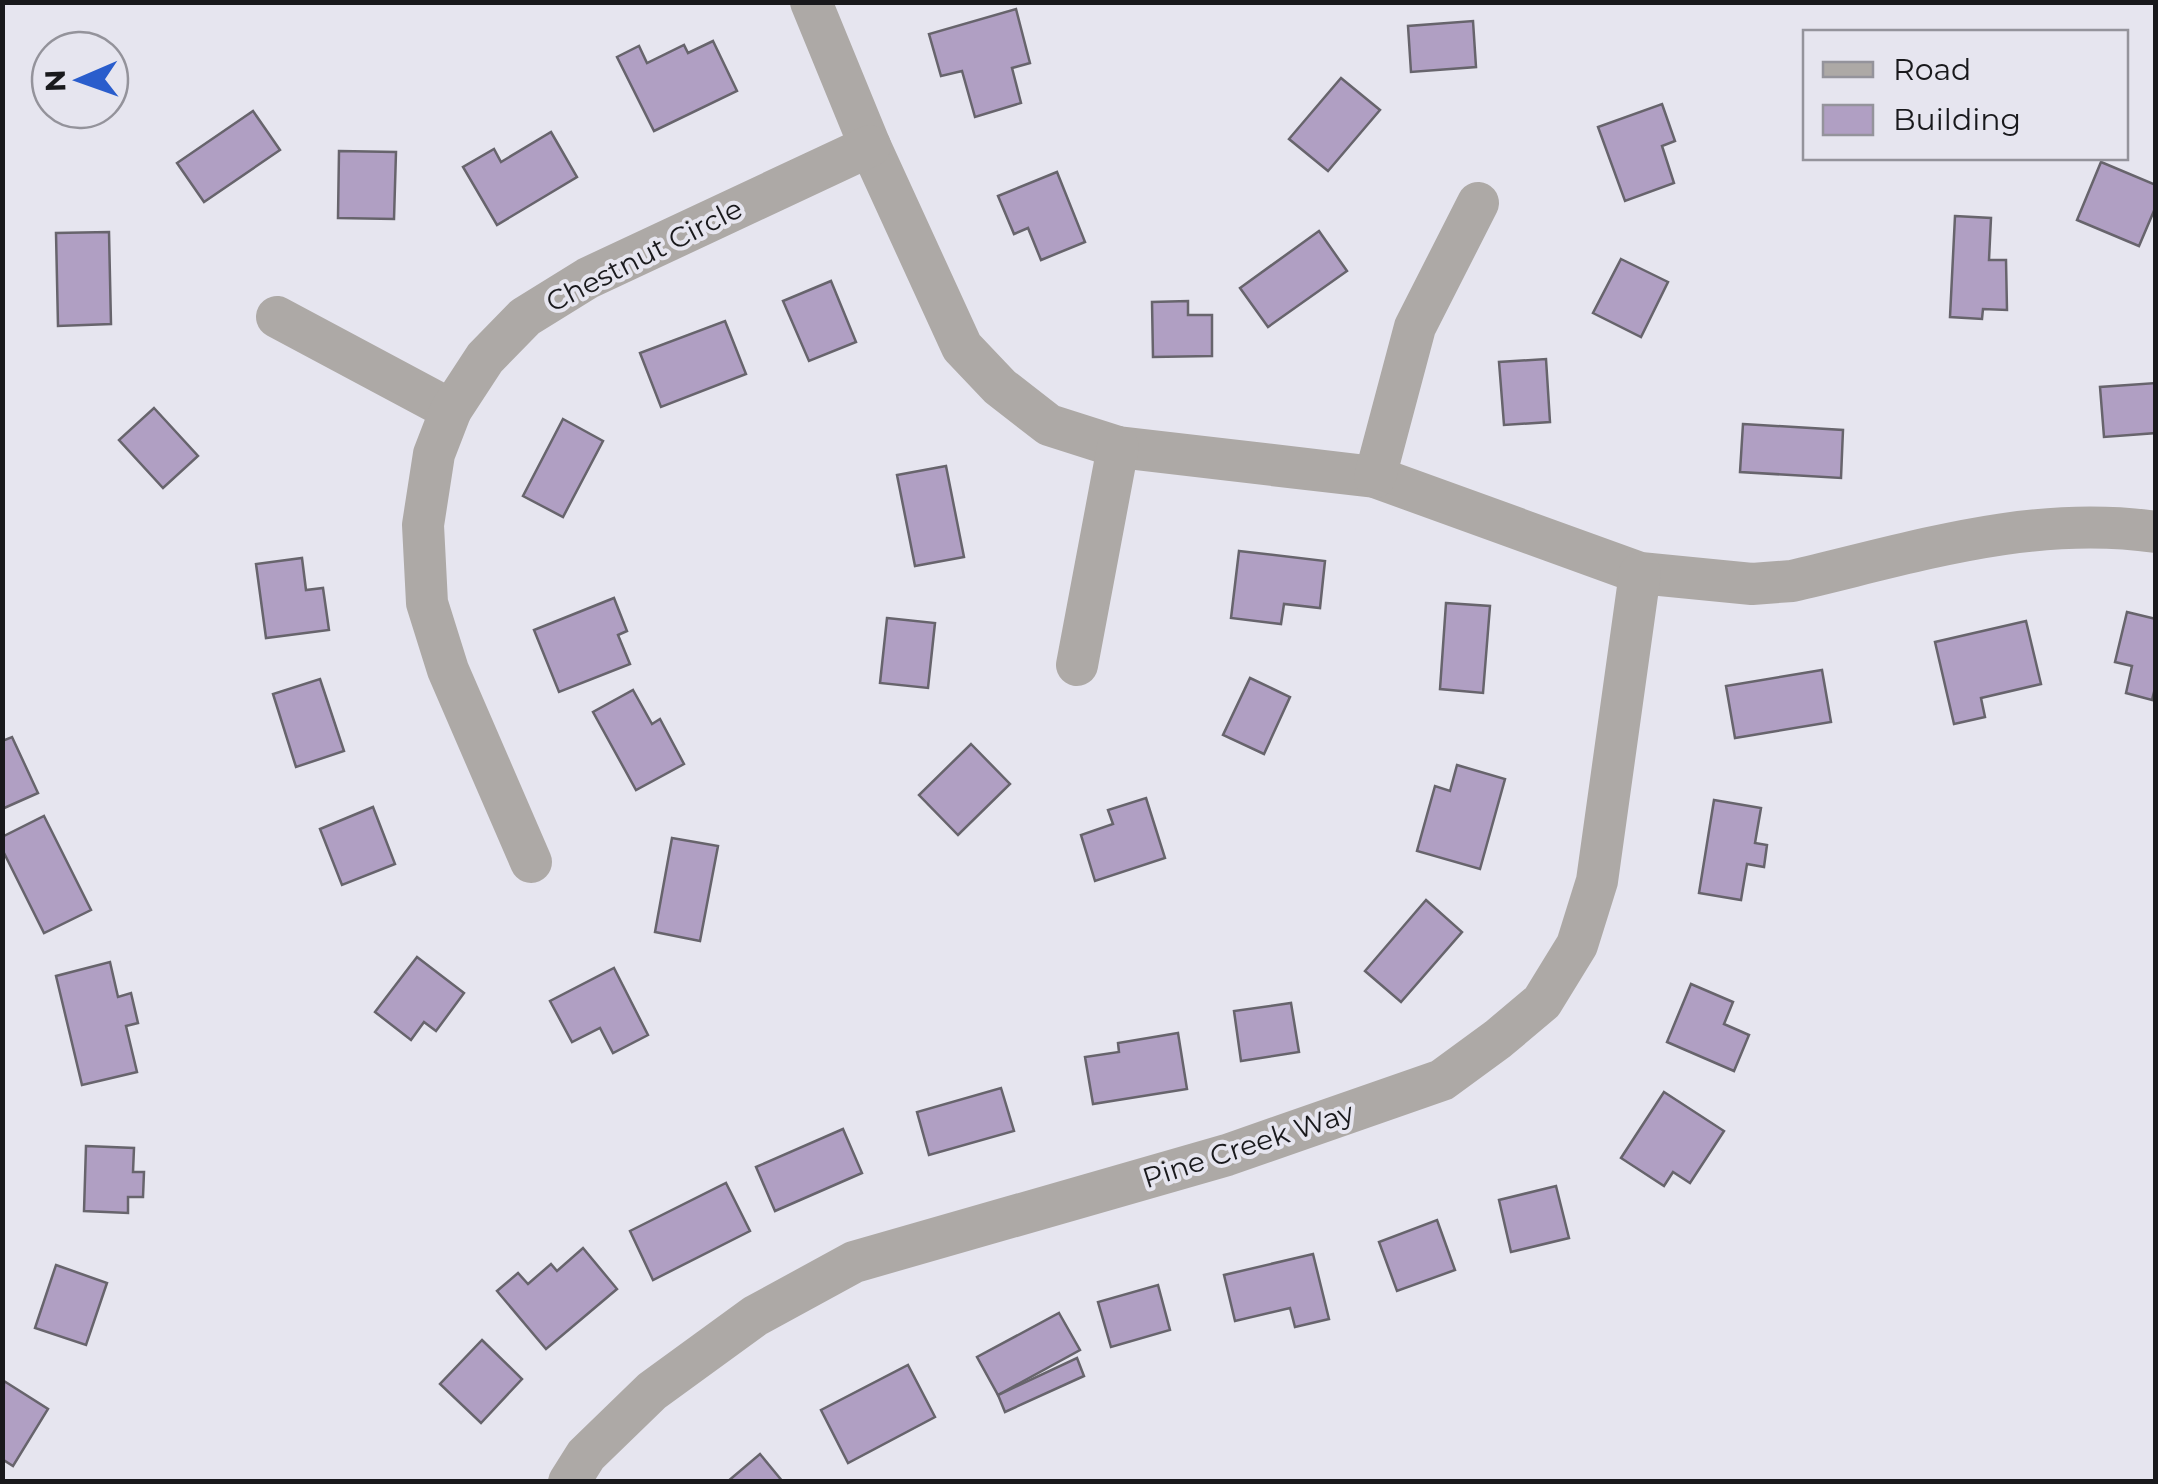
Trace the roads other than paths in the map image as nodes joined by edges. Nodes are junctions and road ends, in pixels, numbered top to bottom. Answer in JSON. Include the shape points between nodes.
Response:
{"nodes":[{"id":1,"x":811,"y":2,"type":"edge"},
{"id":2,"x":870,"y":146,"type":"junction"},
{"id":3,"x":1478,"y":203,"type":"dead end"},
{"id":4,"x":277,"y":316,"type":"dead end"},
{"id":5,"x":451,"y":410,"type":"junction"},
{"id":6,"x":1118,"y":447,"type":"junction"},
{"id":7,"x":1375,"y":477,"type":"junction"},
{"id":8,"x":2156,"y":532,"type":"edge"},
{"id":9,"x":1640,"y":573,"type":"junction"},
{"id":10,"x":1077,"y":665,"type":"dead end"},
{"id":11,"x":530,"y":862,"type":"dead end"},
{"id":12,"x":568,"y":1482,"type":"edge"}],
"edges":[{"from":1,"to":2,"type":"street"},
{"from":2,"to":5,"type":"street","name":"Chestnut Circle","via":[[604,270],[525,317],[485,358]]},
{"from":2,"to":6,"type":"street","via":[[962,347],[1048,425]]},
{"from":3,"to":7,"type":"street","via":[[1415,328]]},
{"from":4,"to":5,"type":"street"},
{"from":5,"to":11,"type":"street","name":"Chestnut Circle","via":[[434,454],[423,525],[427,603],[448,670]]},
{"from":6,"to":7,"type":"street"},
{"from":6,"to":10,"type":"street"},
{"from":7,"to":9,"type":"street"},
{"from":8,"to":9,"type":"street","via":[[2032,528],[1792,581],[1752,584]]},
{"from":9,"to":12,"type":"street","name":"Pine Creek Way","via":[[1596,881],[1577,945],[1542,1002],[1442,1080],[1226,1155],[854,1262],[755,1316],[652,1391],[586,1455]]}]}
